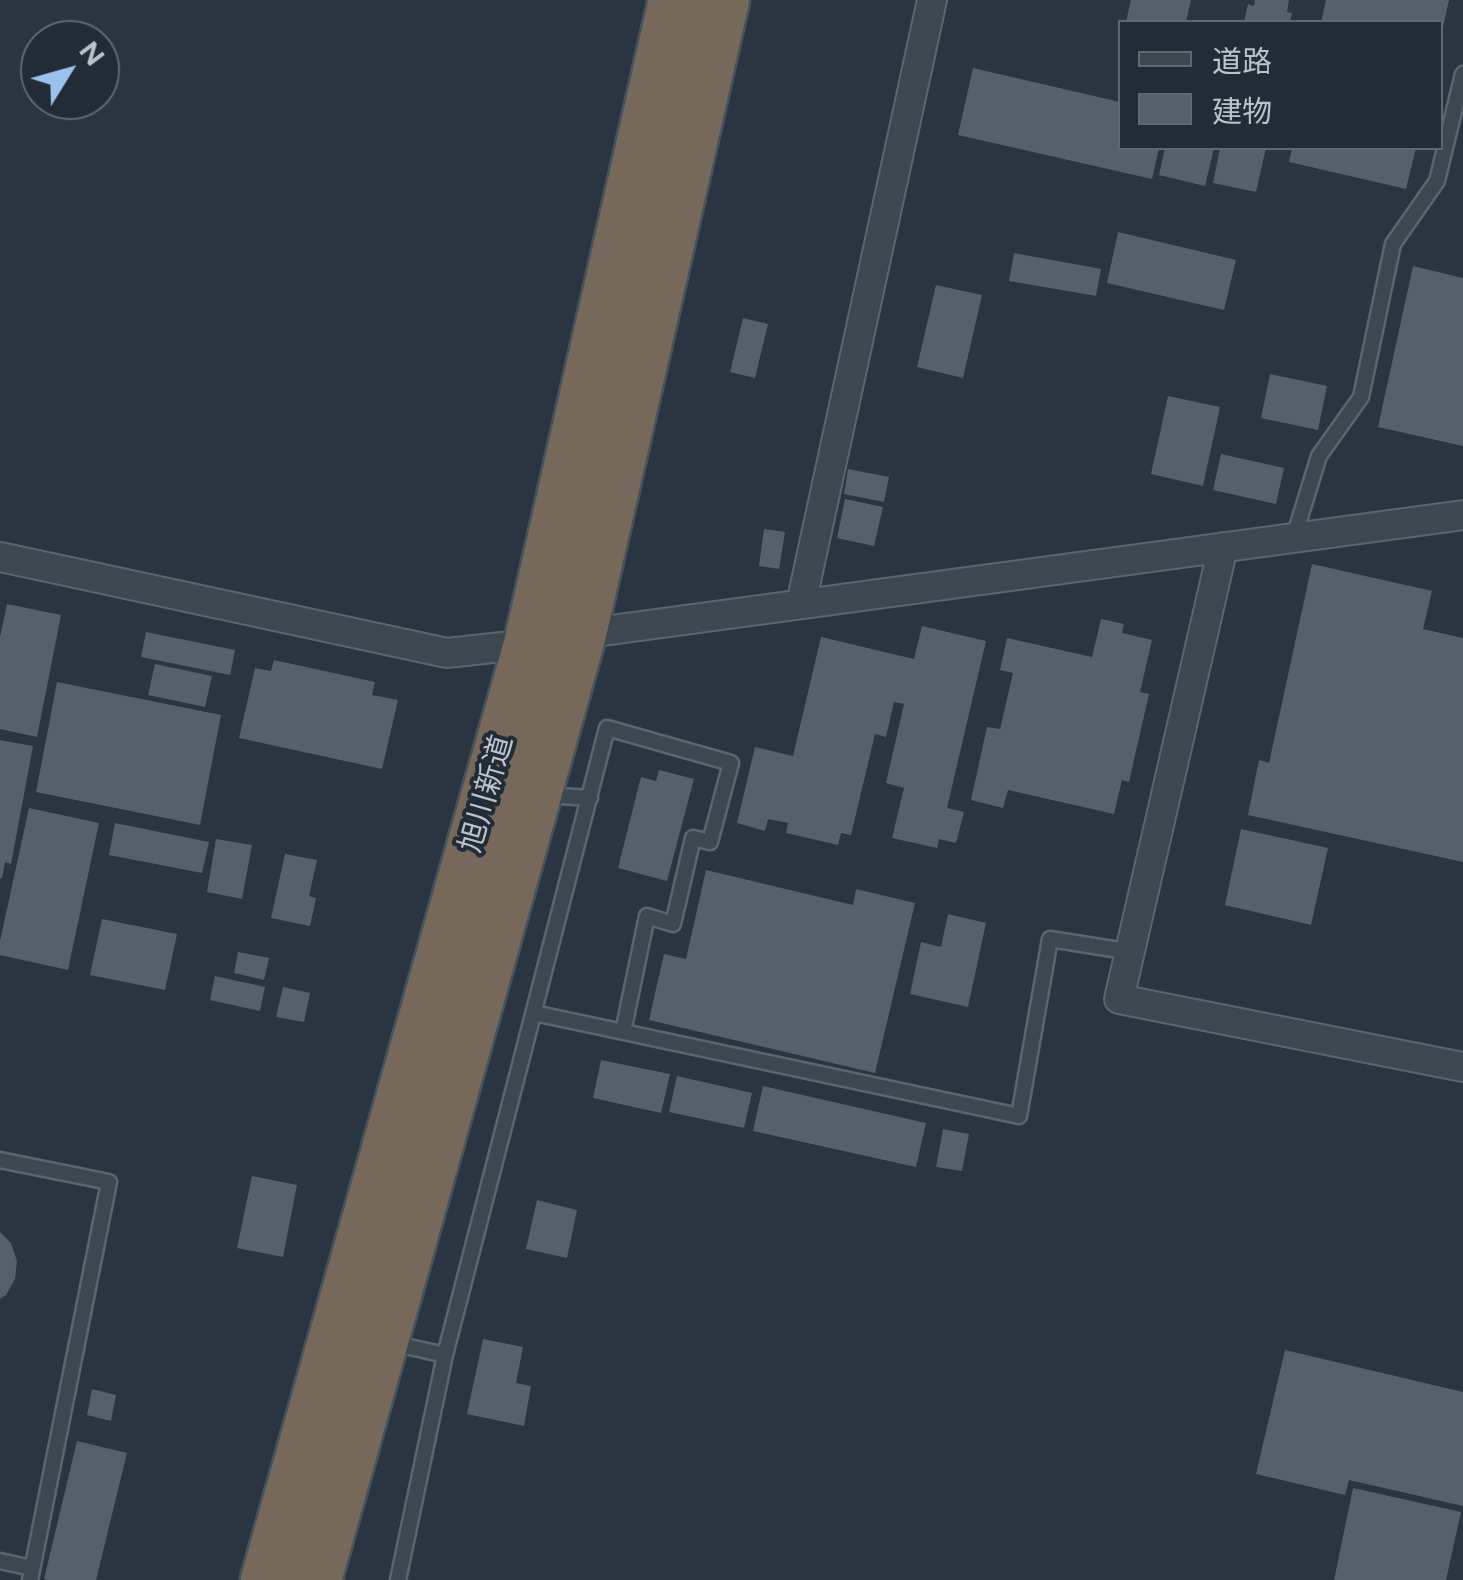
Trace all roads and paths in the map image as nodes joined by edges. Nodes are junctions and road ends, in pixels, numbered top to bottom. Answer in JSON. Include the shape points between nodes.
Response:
{"nodes":[{"id":1,"x":674,"y":0,"type":"edge"},
{"id":2,"x":724,"y":0,"type":"edge"},
{"id":3,"x":932,"y":0,"type":"edge"},
{"id":4,"x":1463,"y":74,"type":"edge"},
{"id":5,"x":1463,"y":515,"type":"edge"},
{"id":6,"x":1294,"y":538,"type":"junction"},
{"id":7,"x":1223,"y":547,"type":"junction"},
{"id":8,"x":0,"y":557,"type":"edge"},
{"id":9,"x":801,"y":604,"type":"junction"},
{"id":10,"x":581,"y":634,"type":"junction"},
{"id":11,"x":529,"y":644,"type":"junction"},
{"id":12,"x":536,"y":794,"type":"junction"},
{"id":13,"x":590,"y":798,"type":"junction"},
{"id":14,"x":1132,"y":952,"type":"junction"},
{"id":15,"x":534,"y":1013,"type":"junction"},
{"id":16,"x":623,"y":1032,"type":"junction"},
{"id":17,"x":1463,"y":1067,"type":"edge"},
{"id":18,"x":0,"y":1160,"type":"edge"},
{"id":19,"x":383,"y":1342,"type":"junction"},
{"id":20,"x":445,"y":1355,"type":"junction"},
{"id":21,"x":0,"y":1561,"type":"edge"},
{"id":22,"x":31,"y":1574,"type":"edge"},
{"id":23,"x":266,"y":1580,"type":"edge"},
{"id":24,"x":316,"y":1580,"type":"edge"},
{"id":25,"x":398,"y":1580,"type":"edge"}],
"edges":[{"from":1,"to":11,"type":"highway","name":"旭川新道"},
{"from":2,"to":10,"type":"highway","name":"旭川新道"},
{"from":3,"to":9,"type":"street"},
{"from":4,"to":6,"type":"lane","via":[[1437,181],[1393,244],[1360,398],[1319,456]]},
{"from":5,"to":6,"type":"street"},
{"from":6,"to":7,"type":"street"},
{"from":7,"to":9,"type":"street"},
{"from":7,"to":14,"type":"street"},
{"from":8,"to":11,"type":"street","via":[[447,653]]},
{"from":9,"to":10,"type":"street"},
{"from":10,"to":11,"type":"street"},
{"from":10,"to":12,"type":"highway","name":"旭川新道"},
{"from":11,"to":23,"type":"highway","name":"旭川新道"},
{"from":12,"to":13,"type":"lane"},
{"from":12,"to":19,"type":"highway","name":"旭川新道"},
{"from":13,"to":15,"type":"lane"},
{"from":13,"to":16,"type":"lane","via":[[607,728],[730,764],[710,842],[693,838],[673,924],[646,916]]},
{"from":14,"to":16,"type":"lane","via":[[1050,939],[1019,1116]]},
{"from":14,"to":17,"type":"street","via":[[1119,999]]},
{"from":15,"to":16,"type":"lane"},
{"from":15,"to":20,"type":"lane"},
{"from":18,"to":22,"type":"lane","via":[[110,1182]]},
{"from":19,"to":20,"type":"lane"},
{"from":19,"to":24,"type":"highway","name":"旭川新道"},
{"from":20,"to":25,"type":"lane"},
{"from":21,"to":22,"type":"lane"}]}
